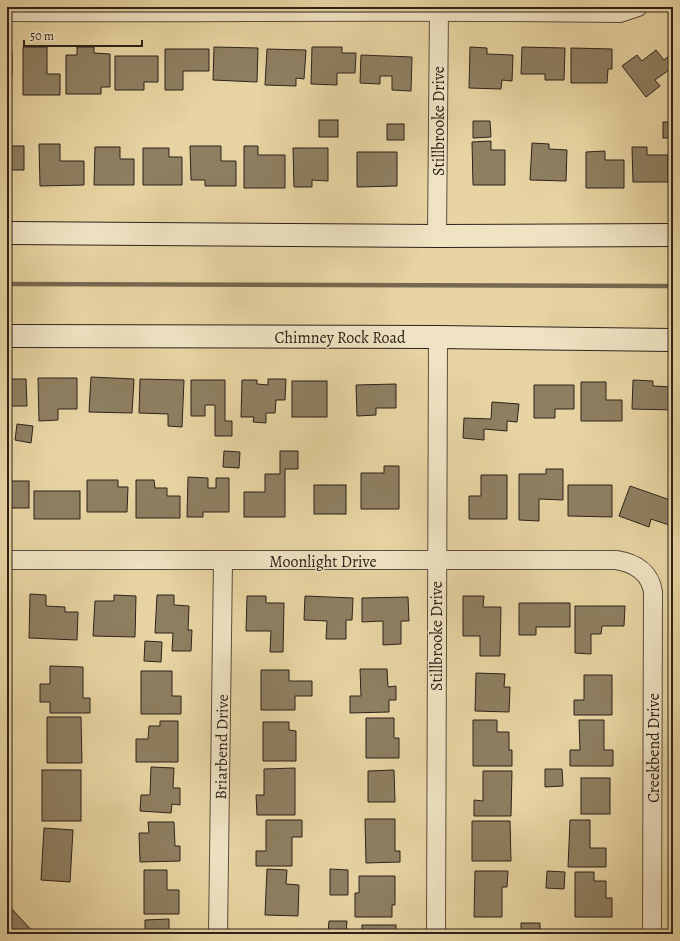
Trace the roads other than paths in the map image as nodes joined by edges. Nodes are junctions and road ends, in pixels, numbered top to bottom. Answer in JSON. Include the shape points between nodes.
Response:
{"nodes":[{"id":1,"x":634,"y":8,"type":"edge"},
{"id":2,"x":439,"y":9,"type":"edge"},
{"id":3,"x":222,"y":10,"type":"edge"},
{"id":4,"x":7,"y":12,"type":"edge"},
{"id":5,"x":7,"y":233,"type":"edge"},
{"id":6,"x":673,"y":235,"type":"edge"},
{"id":7,"x":437,"y":236,"type":"junction"},
{"id":8,"x":7,"y":336,"type":"edge"},
{"id":9,"x":438,"y":337,"type":"junction"},
{"id":10,"x":673,"y":340,"type":"edge"},
{"id":11,"x":7,"y":560,"type":"edge"},
{"id":12,"x":223,"y":561,"type":"junction"},
{"id":13,"x":436,"y":561,"type":"junction"},
{"id":14,"x":638,"y":567,"type":"joint"},
{"id":15,"x":218,"y":934,"type":"edge"},
{"id":16,"x":436,"y":934,"type":"edge"},
{"id":17,"x":652,"y":934,"type":"edge"}],
"edges":[{"from":1,"to":2,"type":"street","via":[[620,13]]},
{"from":2,"to":3,"type":"street"},
{"from":2,"to":7,"type":"street","name":"Stillbrooke Drive"},
{"from":3,"to":4,"type":"street"},
{"from":5,"to":7,"type":"main road"},
{"from":6,"to":7,"type":"main road"},
{"from":8,"to":9,"type":"main road","name":"Chimney Rock Road"},
{"from":9,"to":10,"type":"main road","name":"Chimney Rock Road"},
{"from":9,"to":13,"type":"street","name":"Stillbrooke Drive"},
{"from":11,"to":12,"type":"street","name":"Moonlight Drive"},
{"from":12,"to":13,"type":"street","name":"Moonlight Drive"},
{"from":12,"to":15,"type":"street","name":"Briarbend Drive"},
{"from":13,"to":14,"type":"street","name":"Moonlight Drive","via":[[616,560]]},
{"from":13,"to":16,"type":"street","name":"Stillbrooke Drive"},
{"from":14,"to":17,"type":"street","name":"Creekbend Drive","via":[[652,582],[653,592]]}]}
